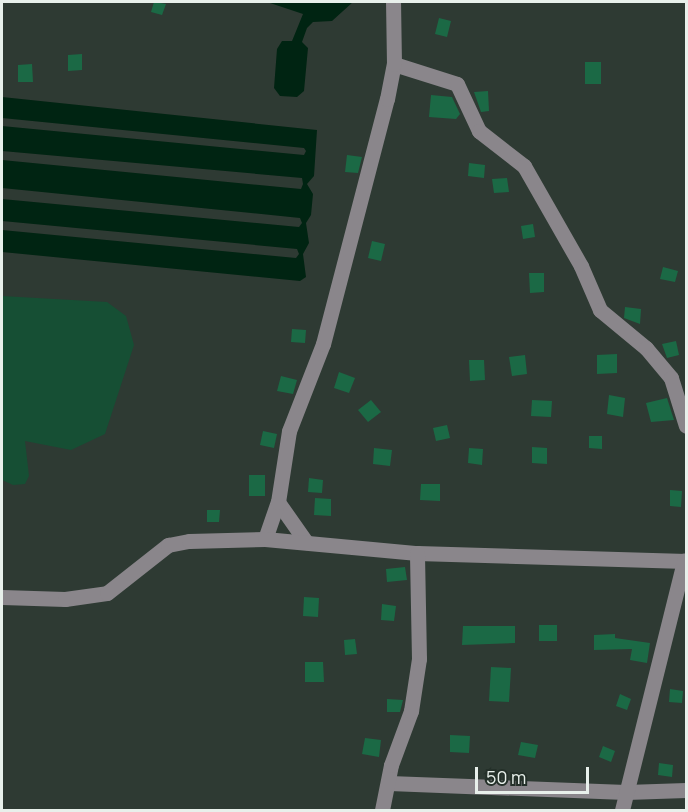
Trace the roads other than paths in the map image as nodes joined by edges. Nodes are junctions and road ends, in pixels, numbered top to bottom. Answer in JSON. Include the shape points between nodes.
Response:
{"nodes":[{"id":1,"x":393,"y":2,"type":"edge"},
{"id":2,"x":394,"y":64,"type":"junction"},
{"id":3,"x":687,"y":426,"type":"edge"},
{"id":4,"x":278,"y":502,"type":"junction"},
{"id":5,"x":265,"y":538,"type":"junction"},
{"id":6,"x":306,"y":542,"type":"junction"},
{"id":7,"x":417,"y":553,"type":"junction"},
{"id":8,"x":685,"y":561,"type":"edge"},
{"id":9,"x":2,"y":597,"type":"edge"},
{"id":10,"x":389,"y":783,"type":"junction"},
{"id":11,"x":687,"y":790,"type":"edge"},
{"id":12,"x":626,"y":792,"type":"junction"},
{"id":13,"x":382,"y":810,"type":"edge"},
{"id":14,"x":622,"y":810,"type":"edge"}],
"edges":[{"from":1,"to":2,"type":"street"},
{"from":2,"to":3,"type":"street","via":[[438,75],[463,89],[469,115],[479,131],[524,166],[582,266],[600,310],[646,348],[671,378]]},
{"from":2,"to":4,"type":"street","via":[[356,229],[323,344],[289,431]]},
{"from":4,"to":5,"type":"street"},
{"from":4,"to":6,"type":"street"},
{"from":5,"to":6,"type":"street"},
{"from":5,"to":9,"type":"street","via":[[168,545],[107,593],[65,599]]},
{"from":6,"to":7,"type":"street"},
{"from":7,"to":8,"type":"street"},
{"from":7,"to":10,"type":"street","via":[[419,659],[411,711],[391,765]]},
{"from":8,"to":12,"type":"street"},
{"from":10,"to":12,"type":"street"},
{"from":10,"to":13,"type":"street"},
{"from":11,"to":12,"type":"street"},
{"from":12,"to":14,"type":"street"}]}
